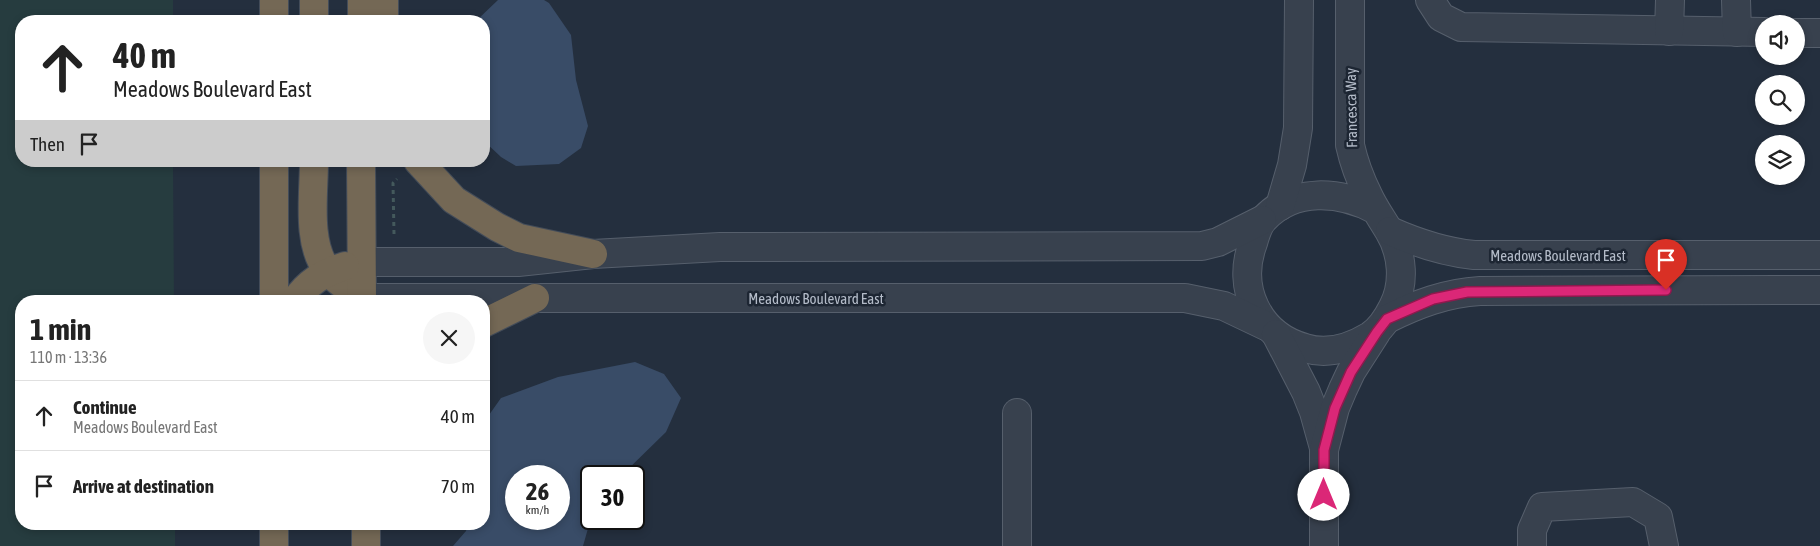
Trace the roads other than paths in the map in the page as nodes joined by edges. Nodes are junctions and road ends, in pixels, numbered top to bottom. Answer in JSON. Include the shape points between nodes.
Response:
{"nodes":[{"id":1,"x":274,"y":0,"type":"edge"},
{"id":2,"x":314,"y":0,"type":"edge"},
{"id":3,"x":362,"y":0,"type":"edge"},
{"id":4,"x":384,"y":0,"type":"edge"},
{"id":5,"x":1299,"y":0,"type":"edge"},
{"id":6,"x":1350,"y":0,"type":"edge"},
{"id":7,"x":1430,"y":0,"type":"edge"},
{"id":8,"x":1670,"y":0,"type":"edge"},
{"id":9,"x":1736,"y":0,"type":"edge"},
{"id":10,"x":274,"y":15,"type":"edge"},
{"id":11,"x":314,"y":15,"type":"edge"},
{"id":12,"x":362,"y":15,"type":"edge"},
{"id":13,"x":384,"y":15,"type":"edge"},
{"id":14,"x":1669,"y":31,"type":"junction"},
{"id":15,"x":1737,"y":32,"type":"junction"},
{"id":16,"x":1755,"y":32,"type":"edge"},
{"id":17,"x":1805,"y":33,"type":"edge"},
{"id":18,"x":1820,"y":33,"type":"edge"},
{"id":19,"x":274,"y":167,"type":"edge"},
{"id":20,"x":314,"y":167,"type":"edge"},
{"id":21,"x":361,"y":167,"type":"edge"},
{"id":22,"x":408,"y":169,"type":"edge"},
{"id":23,"x":1271,"y":213,"type":"junction"},
{"id":24,"x":1383,"y":221,"type":"junction"},
{"id":25,"x":593,"y":254,"type":"junction"},
{"id":26,"x":1820,"y":255,"type":"edge"},
{"id":27,"x":361,"y":262,"type":"junction"},
{"id":28,"x":328,"y":271,"type":"junction"},
{"id":29,"x":1820,"y":290,"type":"edge"},
{"id":30,"x":274,"y":295,"type":"edge"},
{"id":31,"x":300,"y":295,"type":"edge"},
{"id":32,"x":356,"y":295,"type":"edge"},
{"id":33,"x":362,"y":295,"type":"edge"},
{"id":34,"x":535,"y":298,"type":"junction"},
{"id":35,"x":490,"y":299,"type":"edge"},
{"id":36,"x":490,"y":320,"type":"edge"},
{"id":37,"x":1382,"y":325,"type":"junction"},
{"id":38,"x":1271,"y":330,"type":"junction"},
{"id":39,"x":1017,"y":413,"type":"dead end"},
{"id":40,"x":1324,"y":450,"type":"junction"},
{"id":41,"x":274,"y":530,"type":"edge"},
{"id":42,"x":366,"y":530,"type":"edge"},
{"id":43,"x":385,"y":530,"type":"edge"},
{"id":44,"x":274,"y":546,"type":"edge"},
{"id":45,"x":366,"y":546,"type":"edge"},
{"id":46,"x":384,"y":546,"type":"edge"},
{"id":47,"x":1017,"y":546,"type":"edge"},
{"id":48,"x":1324,"y":546,"type":"edge"},
{"id":49,"x":1532,"y":546,"type":"edge"},
{"id":50,"x":1664,"y":546,"type":"edge"}],
"edges":[{"from":1,"to":10,"type":"highway"},
{"from":2,"to":11,"type":"highway"},
{"from":3,"to":12,"type":"highway"},
{"from":4,"to":13,"type":"highway"},
{"from":5,"to":23,"type":"street","via":[[1297,135],[1292,165]]},
{"from":6,"to":24,"type":"street","name":"Francesca Way","via":[[1350,145],[1360,178]]},
{"from":7,"to":14,"type":"street","via":[[1441,17],[1461,27]]},
{"from":8,"to":14,"type":"street"},
{"from":9,"to":15,"type":"street"},
{"from":14,"to":15,"type":"street"},
{"from":15,"to":16,"type":"street"},
{"from":17,"to":18,"type":"street"},
{"from":19,"to":30,"type":"highway"},
{"from":20,"to":28,"type":"highway","via":[[316,244]]},
{"from":21,"to":27,"type":"highway"},
{"from":22,"to":25,"type":"highway","via":[[519,238]]},
{"from":23,"to":24,"type":"street","via":[[1296,199],[1331,195],[1348,198]]},
{"from":23,"to":25,"type":"street","via":[[1218,242],[1202,246],[720,247]]},
{"from":23,"to":38,"type":"street","via":[[1249,252],[1247,286],[1252,302]]},
{"from":24,"to":26,"type":"street","name":"Meadows Boulevard East","via":[[1424,245],[1455,253]]},
{"from":24,"to":37,"type":"street","via":[[1397,246],[1401,275],[1395,304]]},
{"from":25,"to":27,"type":"street","via":[[518,262]]},
{"from":27,"to":28,"type":"highway"},
{"from":27,"to":33,"type":"highway"},
{"from":28,"to":31,"type":"highway","via":[[312,281]]},
{"from":28,"to":32,"type":"highway"},
{"from":29,"to":37,"type":"street","via":[[1480,291],[1433,299]]},
{"from":34,"to":35,"type":"street","name":"Meadows Boulevard East"},
{"from":34,"to":36,"type":"highway"},
{"from":34,"to":38,"type":"street","name":"Meadows Boulevard East","via":[[1185,298],[1224,306]]},
{"from":37,"to":38,"type":"street","via":[[1350,347],[1319,351],[1304,348]]},
{"from":37,"to":40,"type":"street","via":[[1343,389]]},
{"from":38,"to":40,"type":"street","via":[[1306,392]]},
{"from":39,"to":47,"type":"street"},
{"from":40,"to":48,"type":"street"},
{"from":41,"to":44,"type":"highway"},
{"from":42,"to":45,"type":"highway"},
{"from":43,"to":46,"type":"highway"},
{"from":49,"to":50,"type":"street","via":[[1532,530],[1542,507],[1633,502],[1658,517]]}]}
